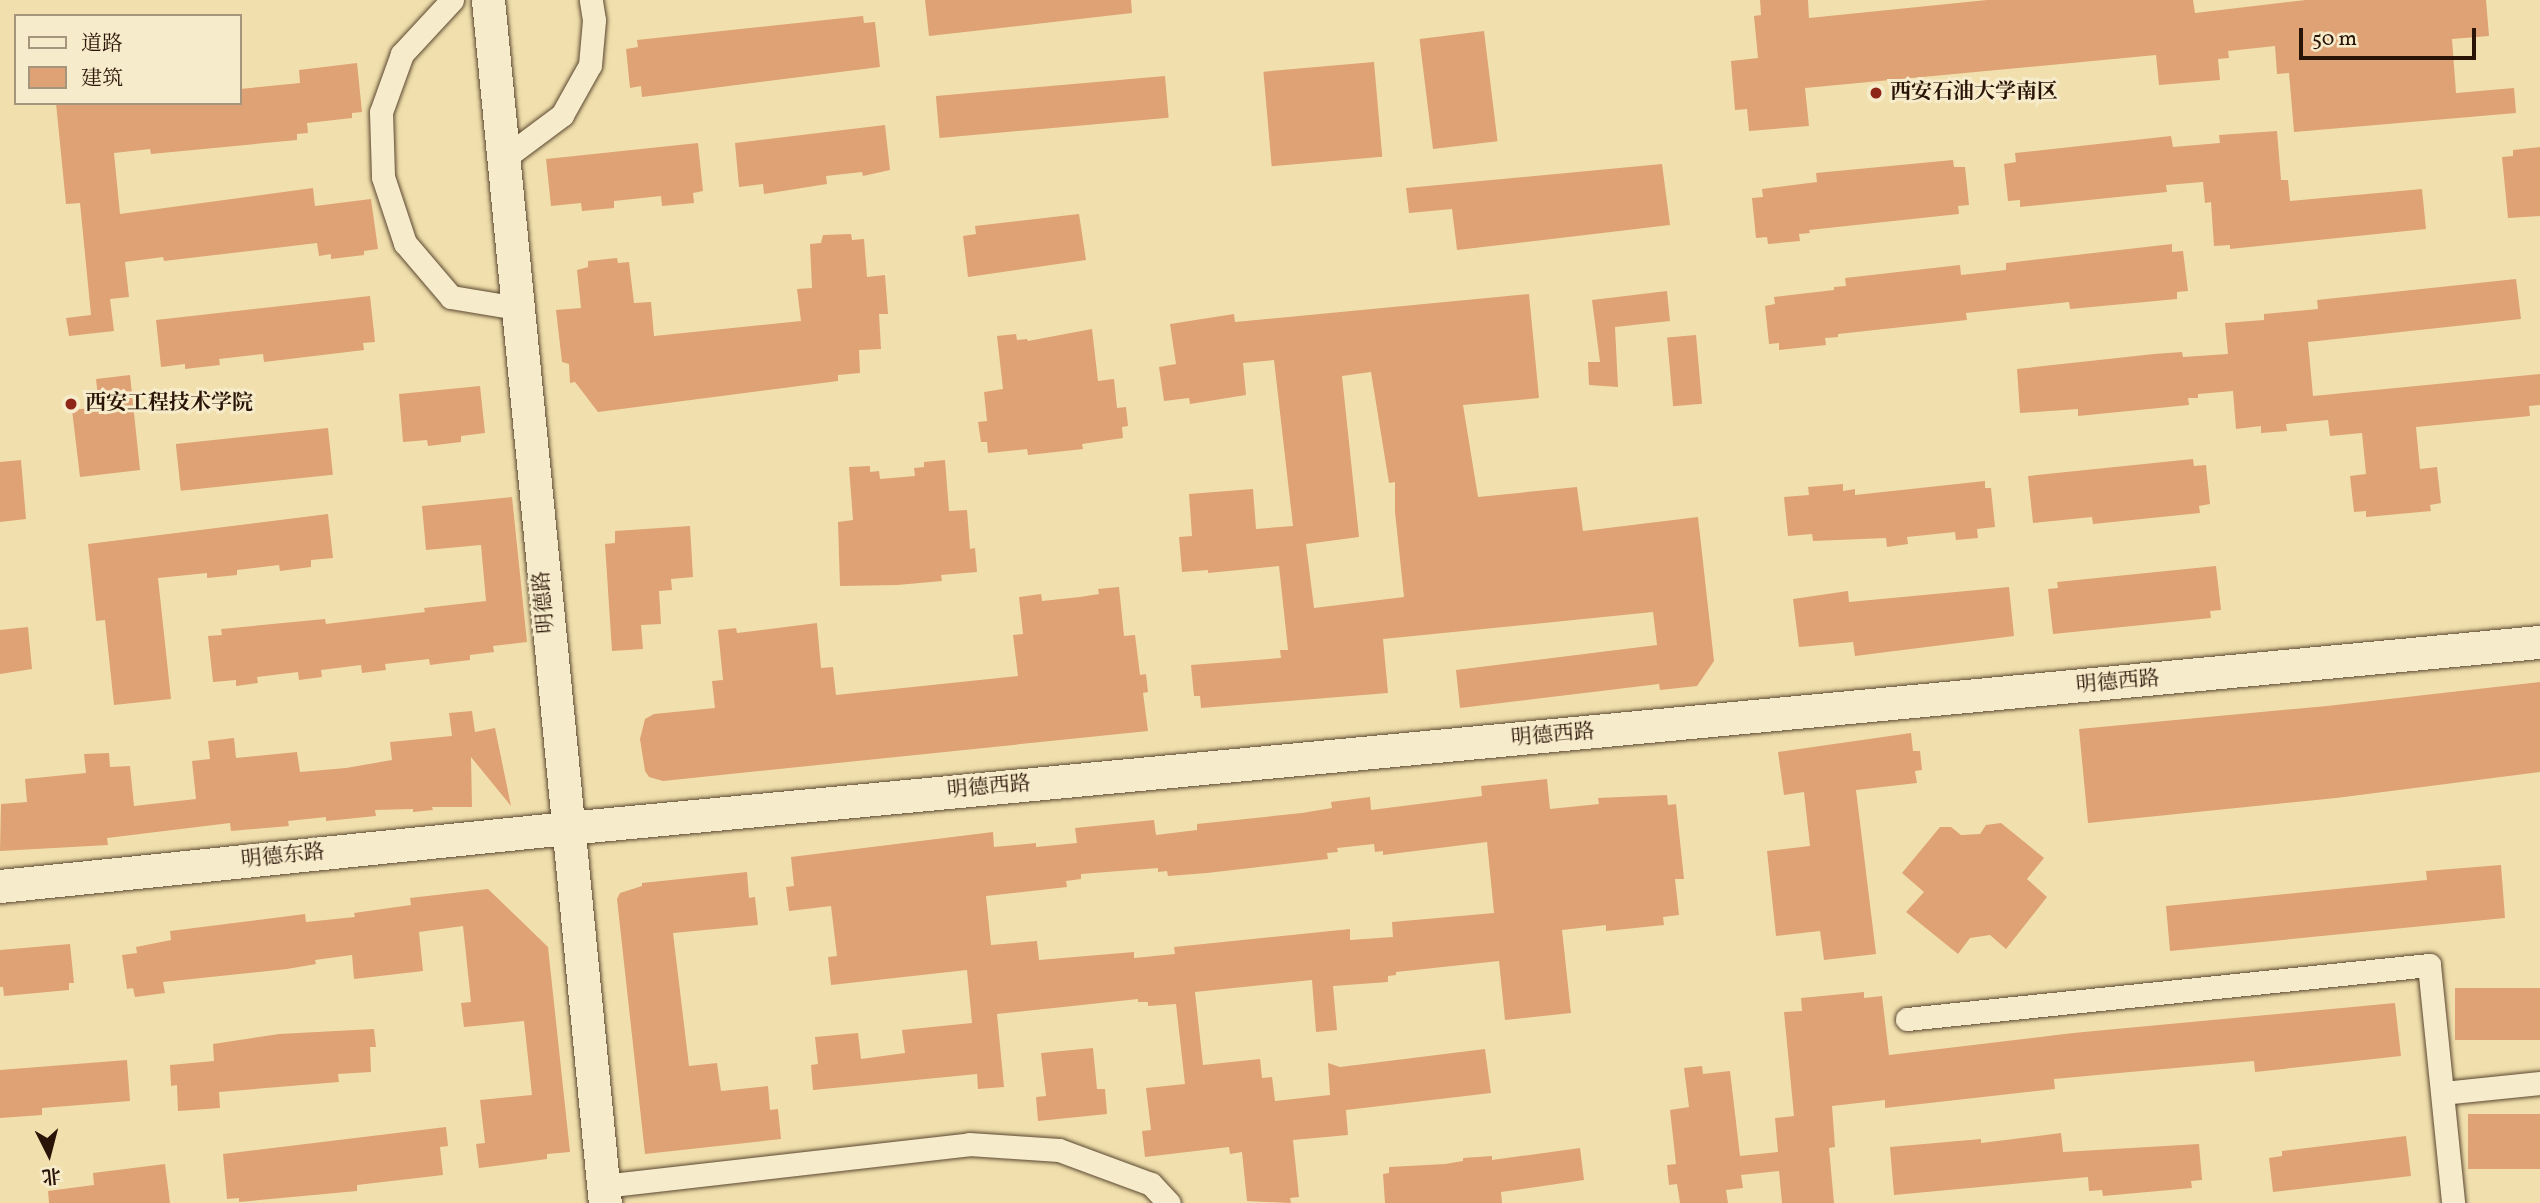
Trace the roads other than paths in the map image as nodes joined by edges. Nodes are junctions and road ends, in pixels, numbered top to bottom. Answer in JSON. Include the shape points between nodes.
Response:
{"nodes":[{"id":1,"x":452,"y":0,"type":"edge"},
{"id":2,"x":488,"y":0,"type":"edge"},
{"id":3,"x":591,"y":0,"type":"edge"},
{"id":4,"x":503,"y":159,"type":"junction"},
{"id":5,"x":517,"y":308,"type":"junction"},
{"id":6,"x":2540,"y":642,"type":"edge"},
{"id":7,"x":567,"y":828,"type":"junction"},
{"id":8,"x":0,"y":886,"type":"edge"},
{"id":9,"x":1907,"y":1019,"type":"dead end"},
{"id":10,"x":2540,"y":1083,"type":"edge"},
{"id":11,"x":2442,"y":1093,"type":"junction"},
{"id":12,"x":604,"y":1195,"type":"edge"},
{"id":13,"x":1169,"y":1203,"type":"edge"},
{"id":14,"x":2453,"y":1203,"type":"edge"}],
"edges":[{"from":1,"to":5,"type":"street","via":[[402,54],[381,112],[383,177],[405,243],[451,297]]},
{"from":2,"to":4,"type":"street","name":"明德路"},
{"from":3,"to":4,"type":"street","via":[[590,65],[562,115]]},
{"from":4,"to":5,"type":"street","name":"明德路"},
{"from":5,"to":7,"type":"street","name":"明德路"},
{"from":6,"to":7,"type":"street","name":"明德西路"},
{"from":7,"to":8,"type":"street","name":"明德东路"},
{"from":7,"to":12,"type":"street","name":"明德路"},
{"from":9,"to":11,"type":"street","via":[[2429,965]]},
{"from":10,"to":11,"type":"street"},
{"from":11,"to":14,"type":"street"},
{"from":12,"to":13,"type":"street","via":[[970,1144],[1059,1150],[1151,1184]]}]}
